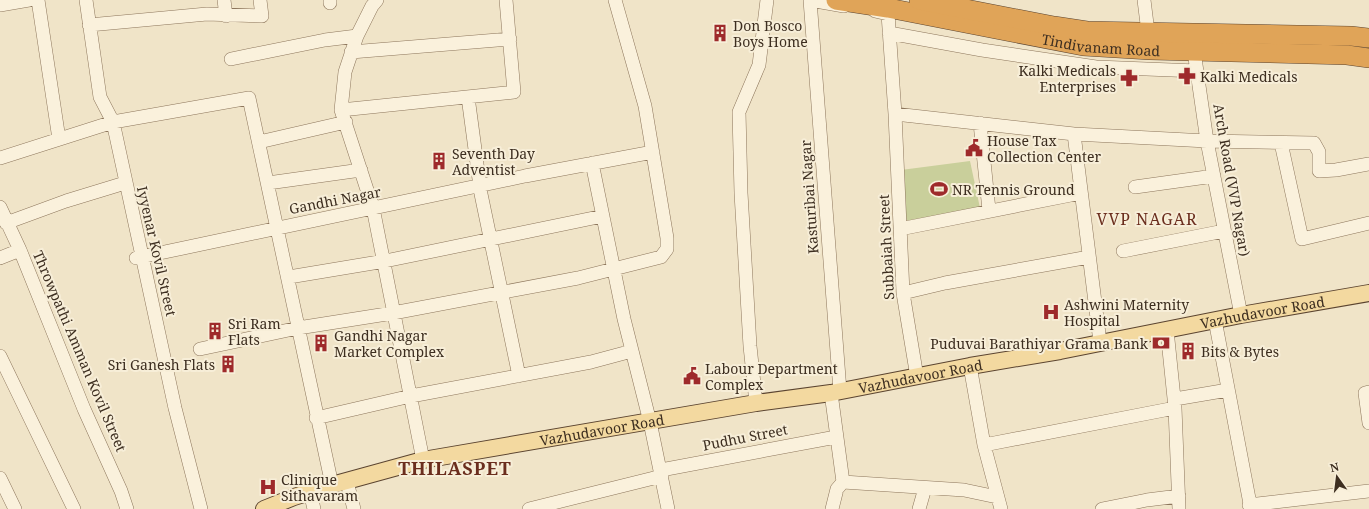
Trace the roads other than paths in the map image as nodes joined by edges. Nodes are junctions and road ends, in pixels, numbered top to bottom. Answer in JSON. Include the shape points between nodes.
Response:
{"nodes":[{"id":1,"x":29,"y":0,"type":"edge"},
{"id":2,"x":38,"y":0,"type":"edge"},
{"id":3,"x":86,"y":0,"type":"edge"},
{"id":4,"x":224,"y":0,"type":"edge"},
{"id":5,"x":260,"y":0,"type":"edge"},
{"id":6,"x":377,"y":0,"type":"edge"},
{"id":7,"x":506,"y":0,"type":"edge"},
{"id":8,"x":615,"y":0,"type":"edge"},
{"id":9,"x":767,"y":0,"type":"edge"},
{"id":10,"x":810,"y":0,"type":"edge"},
{"id":11,"x":836,"y":0,"type":"edge"},
{"id":12,"x":1144,"y":0,"type":"edge"},
{"id":13,"x":925,"y":1,"type":"edge"},
{"id":14,"x":0,"y":5,"type":"edge"},
{"id":15,"x":981,"y":6,"type":"edge"},
{"id":16,"x":226,"y":16,"type":"junction"},
{"id":17,"x":89,"y":25,"type":"junction"},
{"id":18,"x":889,"y":33,"type":"junction"},
{"id":19,"x":357,"y":36,"type":"junction"},
{"id":20,"x":1369,"y":38,"type":"edge"},
{"id":21,"x":510,"y":39,"type":"junction"},
{"id":22,"x":1149,"y":41,"type":"junction"},
{"id":23,"x":1194,"y":51,"type":"junction"},
{"id":24,"x":351,"y":52,"type":"junction"},
{"id":25,"x":1369,"y":58,"type":"edge"},
{"id":26,"x":231,"y":59,"type":"dead end"},
{"id":27,"x":1197,"y":71,"type":"junction"},
{"id":28,"x":468,"y":97,"type":"junction"},
{"id":29,"x":895,"y":114,"type":"junction"},
{"id":30,"x":344,"y":116,"type":"junction"},
{"id":31,"x":113,"y":122,"type":"junction"},
{"id":32,"x":980,"y":123,"type":"junction"},
{"id":33,"x":1074,"y":134,"type":"junction"},
{"id":34,"x":59,"y":139,"type":"junction"},
{"id":35,"x":1207,"y":141,"type":"junction"},
{"id":36,"x":259,"y":142,"type":"junction"},
{"id":37,"x":1281,"y":143,"type":"junction"},
{"id":38,"x":653,"y":152,"type":"junction"},
{"id":39,"x":0,"y":158,"type":"edge"},
{"id":40,"x":592,"y":163,"type":"junction"},
{"id":41,"x":1369,"y":164,"type":"edge"},
{"id":42,"x":361,"y":170,"type":"junction"},
{"id":43,"x":1214,"y":176,"type":"junction"},
{"id":44,"x":125,"y":183,"type":"junction"},
{"id":45,"x":268,"y":183,"type":"junction"},
{"id":46,"x":480,"y":186,"type":"junction"},
{"id":47,"x":1135,"y":187,"type":"dead end"},
{"id":48,"x":1081,"y":193,"type":"junction"},
{"id":49,"x":0,"y":207,"type":"edge"},
{"id":50,"x":373,"y":208,"type":"junction"},
{"id":51,"x":989,"y":210,"type":"junction"},
{"id":52,"x":603,"y":216,"type":"junction"},
{"id":53,"x":6,"y":223,"type":"junction"},
{"id":54,"x":1369,"y":223,"type":"edge"},
{"id":55,"x":278,"y":227,"type":"junction"},
{"id":56,"x":900,"y":229,"type":"junction"},
{"id":57,"x":1224,"y":231,"type":"junction"},
{"id":58,"x":490,"y":240,"type":"junction"},
{"id":59,"x":20,"y":250,"type":"junction"},
{"id":60,"x":1123,"y":251,"type":"dead end"},
{"id":61,"x":139,"y":257,"type":"junction"},
{"id":62,"x":1089,"y":257,"type":"junction"},
{"id":63,"x":0,"y":258,"type":"edge"},
{"id":64,"x":385,"y":261,"type":"junction"},
{"id":65,"x":614,"y":270,"type":"junction"},
{"id":66,"x":289,"y":277,"type":"junction"},
{"id":67,"x":501,"y":292,"type":"junction"},
{"id":68,"x":903,"y":293,"type":"junction"},
{"id":69,"x":1369,"y":293,"type":"edge"},
{"id":70,"x":393,"y":313,"type":"junction"},
{"id":71,"x":1241,"y":315,"type":"junction"},
{"id":72,"x":1216,"y":320,"type":"junction"},
{"id":73,"x":298,"y":328,"type":"junction"},
{"id":74,"x":1167,"y":330,"type":"junction"},
{"id":75,"x":1100,"y":342,"type":"junction"},
{"id":76,"x":200,"y":349,"type":"dead end"},
{"id":77,"x":632,"y":351,"type":"junction"},
{"id":78,"x":0,"y":356,"type":"edge"},
{"id":79,"x":970,"y":366,"type":"junction"},
{"id":80,"x":518,"y":376,"type":"junction"},
{"id":81,"x":917,"y":377,"type":"junction"},
{"id":82,"x":1228,"y":390,"type":"junction"},
{"id":83,"x":836,"y":392,"type":"junction"},
{"id":84,"x":1369,"y":392,"type":"edge"},
{"id":85,"x":411,"y":396,"type":"junction"},
{"id":86,"x":756,"y":403,"type":"junction"},
{"id":87,"x":1175,"y":403,"type":"junction"},
{"id":88,"x":316,"y":418,"type":"junction"},
{"id":89,"x":650,"y":422,"type":"junction"},
{"id":90,"x":1369,"y":423,"type":"edge"},
{"id":91,"x":836,"y":436,"type":"junction"},
{"id":92,"x":984,"y":445,"type":"junction"},
{"id":93,"x":423,"y":460,"type":"junction"},
{"id":94,"x":661,"y":473,"type":"junction"},
{"id":95,"x":0,"y":478,"type":"edge"},
{"id":96,"x":347,"y":482,"type":"junction"},
{"id":97,"x":843,"y":482,"type":"junction"},
{"id":98,"x":332,"y":485,"type":"junction"},
{"id":99,"x":925,"y":488,"type":"junction"},
{"id":100,"x":1369,"y":491,"type":"edge"},
{"id":101,"x":310,"y":492,"type":"junction"},
{"id":102,"x":999,"y":503,"type":"edge"},
{"id":103,"x":1179,"y":503,"type":"edge"},
{"id":104,"x":1124,"y":506,"type":"edge"},
{"id":105,"x":1250,"y":507,"type":"edge"},
{"id":106,"x":15,"y":509,"type":"edge"},
{"id":107,"x":74,"y":509,"type":"edge"},
{"id":108,"x":127,"y":509,"type":"edge"},
{"id":109,"x":201,"y":509,"type":"edge"},
{"id":110,"x":264,"y":509,"type":"edge"},
{"id":111,"x":314,"y":509,"type":"edge"},
{"id":112,"x":354,"y":509,"type":"edge"},
{"id":113,"x":529,"y":509,"type":"edge"},
{"id":114,"x":668,"y":509,"type":"edge"},
{"id":115,"x":832,"y":509,"type":"edge"},
{"id":116,"x":919,"y":509,"type":"edge"},
{"id":117,"x":1102,"y":509,"type":"edge"}],
"edges":[{"from":1,"to":14,"type":"street"},
{"from":2,"to":34,"type":"street"},
{"from":3,"to":17,"type":"street","name":"Iyyenar Kovil Street"},
{"from":4,"to":16,"type":"street"},
{"from":5,"to":16,"type":"street","via":[[262,16]]},
{"from":6,"to":19,"type":"street"},
{"from":7,"to":21,"type":"street"},
{"from":8,"to":38,"type":"street","via":[[645,106]]},
{"from":9,"to":86,"type":"street","via":[[758,65],[739,112],[741,193]]},
{"from":10,"to":18,"type":"street","name":"Subbaiah Street","via":[[888,14]]},
{"from":10,"to":83,"type":"street","name":"Kasturibai Nagar"},
{"from":11,"to":22,"type":"highway","name":"Tindivanam Road","via":[[1083,46]]},
{"from":12,"to":22,"type":"street"},
{"from":13,"to":15,"type":"highway"},
{"from":15,"to":22,"type":"highway","via":[[1080,30]]},
{"from":16,"to":17,"type":"street","via":[[207,14]]},
{"from":17,"to":31,"type":"street","name":"Iyyenar Kovil Street","via":[[100,97]]},
{"from":18,"to":27,"type":"street","via":[[990,52],[1089,66]]},
{"from":18,"to":29,"type":"street","name":"Subbaiah Street"},
{"from":19,"to":24,"type":"street"},
{"from":19,"to":26,"type":"street"},
{"from":20,"to":22,"type":"highway","via":[[1350,36]]},
{"from":21,"to":24,"type":"street"},
{"from":21,"to":28,"type":"street","via":[[514,92]]},
{"from":22,"to":23,"type":"highway","name":"Tindivanam Road"},
{"from":23,"to":25,"type":"highway","name":"Tindivanam Road","via":[[1347,55]]},
{"from":23,"to":27,"type":"street","name":"Arch Road (VVP Nagar)"},
{"from":24,"to":30,"type":"street","via":[[344,72]]},
{"from":27,"to":35,"type":"street","name":"Arch Road (VVP Nagar)"},
{"from":28,"to":30,"type":"street"},
{"from":28,"to":46,"type":"street"},
{"from":29,"to":32,"type":"street"},
{"from":29,"to":56,"type":"street","name":"Subbaiah Street"},
{"from":30,"to":36,"type":"street"},
{"from":30,"to":42,"type":"street"},
{"from":31,"to":34,"type":"street"},
{"from":31,"to":36,"type":"street","via":[[249,98]]},
{"from":31,"to":44,"type":"street","name":"Iyyenar Kovil Street"},
{"from":32,"to":33,"type":"street"},
{"from":32,"to":51,"type":"street"},
{"from":33,"to":35,"type":"street"},
{"from":33,"to":48,"type":"street"},
{"from":34,"to":39,"type":"street"},
{"from":35,"to":37,"type":"street"},
{"from":35,"to":43,"type":"street","name":"Arch Road (VVP Nagar)"},
{"from":36,"to":45,"type":"street"},
{"from":37,"to":41,"type":"street","via":[[1314,143],[1319,152],[1319,171]]},
{"from":37,"to":54,"type":"street","via":[[1302,239]]},
{"from":38,"to":40,"type":"street","name":"Gandhi Nagar"},
{"from":38,"to":65,"type":"street","via":[[667,249],[661,257]]},
{"from":40,"to":46,"type":"street","name":"Gandhi Nagar"},
{"from":40,"to":52,"type":"street"},
{"from":42,"to":45,"type":"street"},
{"from":42,"to":50,"type":"street"},
{"from":43,"to":47,"type":"street"},
{"from":43,"to":57,"type":"street","name":"Arch Road (VVP Nagar)"},
{"from":44,"to":53,"type":"street"},
{"from":44,"to":61,"type":"street","name":"Iyyenar Kovil Street"},
{"from":45,"to":55,"type":"street"},
{"from":46,"to":50,"type":"street","name":"Gandhi Nagar"},
{"from":46,"to":58,"type":"street"},
{"from":48,"to":51,"type":"street"},
{"from":48,"to":62,"type":"street"},
{"from":49,"to":53,"type":"street","name":"Throwpathi Amman Kovil Street"},
{"from":50,"to":55,"type":"street","name":"Gandhi Nagar"},
{"from":50,"to":64,"type":"street"},
{"from":51,"to":56,"type":"street"},
{"from":52,"to":58,"type":"street"},
{"from":52,"to":65,"type":"street"},
{"from":53,"to":59,"type":"street","name":"Throwpathi Amman Kovil Street"},
{"from":55,"to":61,"type":"street"},
{"from":55,"to":66,"type":"street","name":"Gandhi Nagar"},
{"from":56,"to":68,"type":"street","name":"Subbaiah Street"},
{"from":57,"to":60,"type":"street"},
{"from":57,"to":71,"type":"street","name":"Arch Road (VVP Nagar)"},
{"from":58,"to":64,"type":"street"},
{"from":58,"to":67,"type":"street"},
{"from":59,"to":63,"type":"street"},
{"from":59,"to":108,"type":"street","name":"Throwpathi Amman Kovil Street"},
{"from":61,"to":109,"type":"street","name":"Iyyenar Kovil Street"},
{"from":62,"to":68,"type":"street"},
{"from":62,"to":75,"type":"street"},
{"from":64,"to":66,"type":"street"},
{"from":64,"to":70,"type":"street"},
{"from":65,"to":67,"type":"street"},
{"from":65,"to":77,"type":"street"},
{"from":66,"to":73,"type":"street","name":"Gandhi Nagar"},
{"from":67,"to":70,"type":"street"},
{"from":67,"to":80,"type":"street"},
{"from":68,"to":81,"type":"street","name":"Subbaiah Street"},
{"from":69,"to":71,"type":"main road","name":"Vazhudavoor Road"},
{"from":70,"to":73,"type":"street"},
{"from":70,"to":85,"type":"street"},
{"from":71,"to":72,"type":"main road","name":"Vazhudavoor Road"},
{"from":72,"to":74,"type":"main road","name":"Vazhudavoor Road"},
{"from":72,"to":82,"type":"street"},
{"from":73,"to":76,"type":"street"},
{"from":73,"to":88,"type":"street","name":"Gandhi Nagar"},
{"from":74,"to":75,"type":"main road","name":"Vazhudavoor Road"},
{"from":74,"to":87,"type":"street"},
{"from":75,"to":79,"type":"main road","name":"Vazhudavoor Road"},
{"from":77,"to":80,"type":"street"},
{"from":77,"to":89,"type":"street"},
{"from":78,"to":107,"type":"street"},
{"from":79,"to":81,"type":"main road","name":"Vazhudavoor Road"},
{"from":79,"to":92,"type":"street"},
{"from":80,"to":85,"type":"street"},
{"from":81,"to":83,"type":"main road","name":"Vazhudavoor Road"},
{"from":82,"to":87,"type":"street"},
{"from":82,"to":105,"type":"street"},
{"from":83,"to":86,"type":"main road","name":"Vazhudavoor Road"},
{"from":83,"to":91,"type":"street","name":"Kasturibai Nagar"},
{"from":84,"to":90,"type":"street","via":[[1365,393]]},
{"from":85,"to":88,"type":"street"},
{"from":85,"to":93,"type":"street"},
{"from":86,"to":89,"type":"main road","name":"Vazhudavoor Road"},
{"from":87,"to":92,"type":"street"},
{"from":87,"to":103,"type":"street"},
{"from":88,"to":98,"type":"street","name":"Gandhi Nagar"},
{"from":89,"to":93,"type":"main road","name":"Vazhudavoor Road"},
{"from":89,"to":94,"type":"street"},
{"from":91,"to":94,"type":"street","name":"Pudhu Street"},
{"from":91,"to":97,"type":"street","name":"Kasturibai Nagar"},
{"from":92,"to":102,"type":"street"},
{"from":93,"to":96,"type":"main road","name":"Vazhudavoor Road"},
{"from":94,"to":113,"type":"street","name":"Pudhu Street"},
{"from":94,"to":114,"type":"street"},
{"from":95,"to":106,"type":"street"},
{"from":96,"to":98,"type":"main road","name":"Vazhudavoor Road"},
{"from":96,"to":112,"type":"street"},
{"from":97,"to":99,"type":"street"},
{"from":97,"to":115,"type":"street","via":[[837,489]]},
{"from":98,"to":101,"type":"main road","name":"Vazhudavoor Road"},
{"from":99,"to":102,"type":"street","via":[[964,490]]},
{"from":99,"to":116,"type":"street"},
{"from":100,"to":105,"type":"street"},
{"from":101,"to":110,"type":"main road","name":"Vazhudavoor Road"},
{"from":101,"to":111,"type":"street"},
{"from":103,"to":104,"type":"street"},
{"from":104,"to":117,"type":"street"}]}
